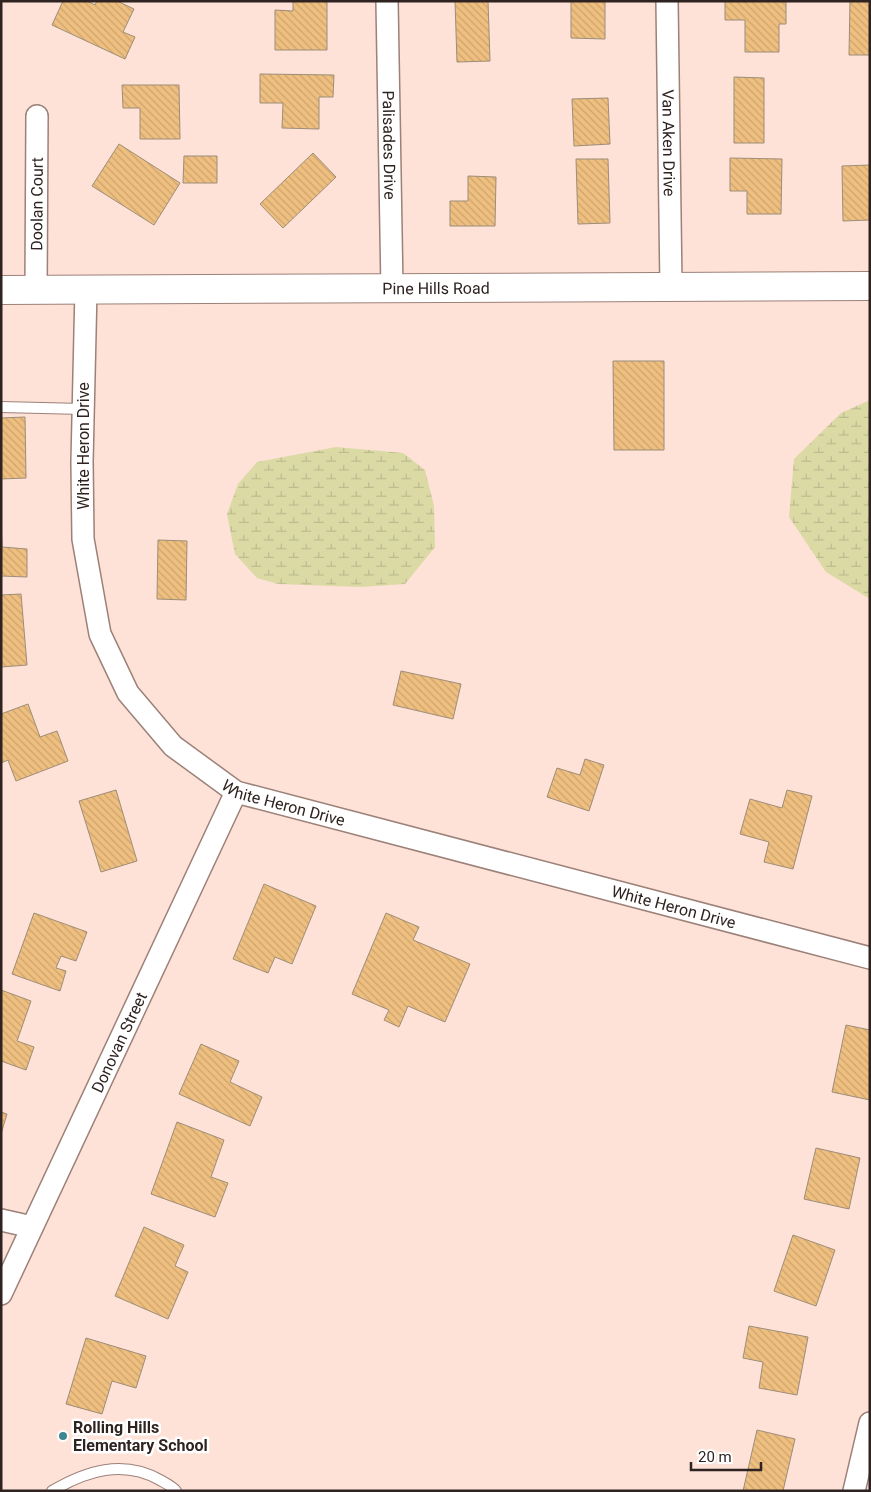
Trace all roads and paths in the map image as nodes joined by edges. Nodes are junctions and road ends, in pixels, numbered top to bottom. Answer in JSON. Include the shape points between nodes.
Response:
{"nodes":[{"id":1,"x":387,"y":1,"type":"edge"},
{"id":2,"x":667,"y":1,"type":"edge"},
{"id":3,"x":37,"y":116,"type":"dead end"},
{"id":4,"x":870,"y":286,"type":"edge"},
{"id":5,"x":671,"y":287,"type":"junction"},
{"id":6,"x":86,"y":289,"type":"junction"},
{"id":7,"x":392,"y":289,"type":"junction"},
{"id":8,"x":1,"y":290,"type":"edge"},
{"id":9,"x":36,"y":290,"type":"junction"},
{"id":10,"x":1,"y":407,"type":"edge"},
{"id":11,"x":83,"y":409,"type":"junction"},
{"id":12,"x":236,"y":792,"type":"junction"},
{"id":13,"x":870,"y":958,"type":"edge"},
{"id":14,"x":1,"y":1220,"type":"edge"},
{"id":15,"x":32,"y":1227,"type":"junction"},
{"id":16,"x":1,"y":1294,"type":"edge"},
{"id":17,"x":870,"y":1423,"type":"edge"},
{"id":18,"x":52,"y":1491,"type":"edge"},
{"id":19,"x":176,"y":1491,"type":"edge"},
{"id":20,"x":854,"y":1491,"type":"edge"}],
"edges":[{"from":1,"to":7,"type":"street","name":"Palisades Drive"},
{"from":2,"to":5,"type":"street","name":"Van Aken Drive"},
{"from":3,"to":9,"type":"street","name":"Doolan Court"},
{"from":4,"to":5,"type":"main road","name":"Pine Hills Road"},
{"from":5,"to":7,"type":"main road","name":"Pine Hills Road"},
{"from":6,"to":7,"type":"main road","name":"Pine Hills Road"},
{"from":6,"to":9,"type":"main road","name":"Pine Hills Road"},
{"from":6,"to":11,"type":"street","name":"White Heron Drive"},
{"from":8,"to":9,"type":"main road","name":"Pine Hills Road"},
{"from":10,"to":11,"type":"lane"},
{"from":11,"to":12,"type":"street","name":"White Heron Drive","via":[[83,539],[100,634],[128,693],[173,746]]},
{"from":12,"to":13,"type":"street","name":"White Heron Drive"},
{"from":12,"to":15,"type":"street","name":"Donovan Street"},
{"from":14,"to":15,"type":"street"},
{"from":15,"to":16,"type":"street","name":"Donovan Street"},
{"from":17,"to":20,"type":"street"},
{"from":18,"to":19,"type":"lane","via":[[100,1471],[127,1468],[153,1476]]}]}
